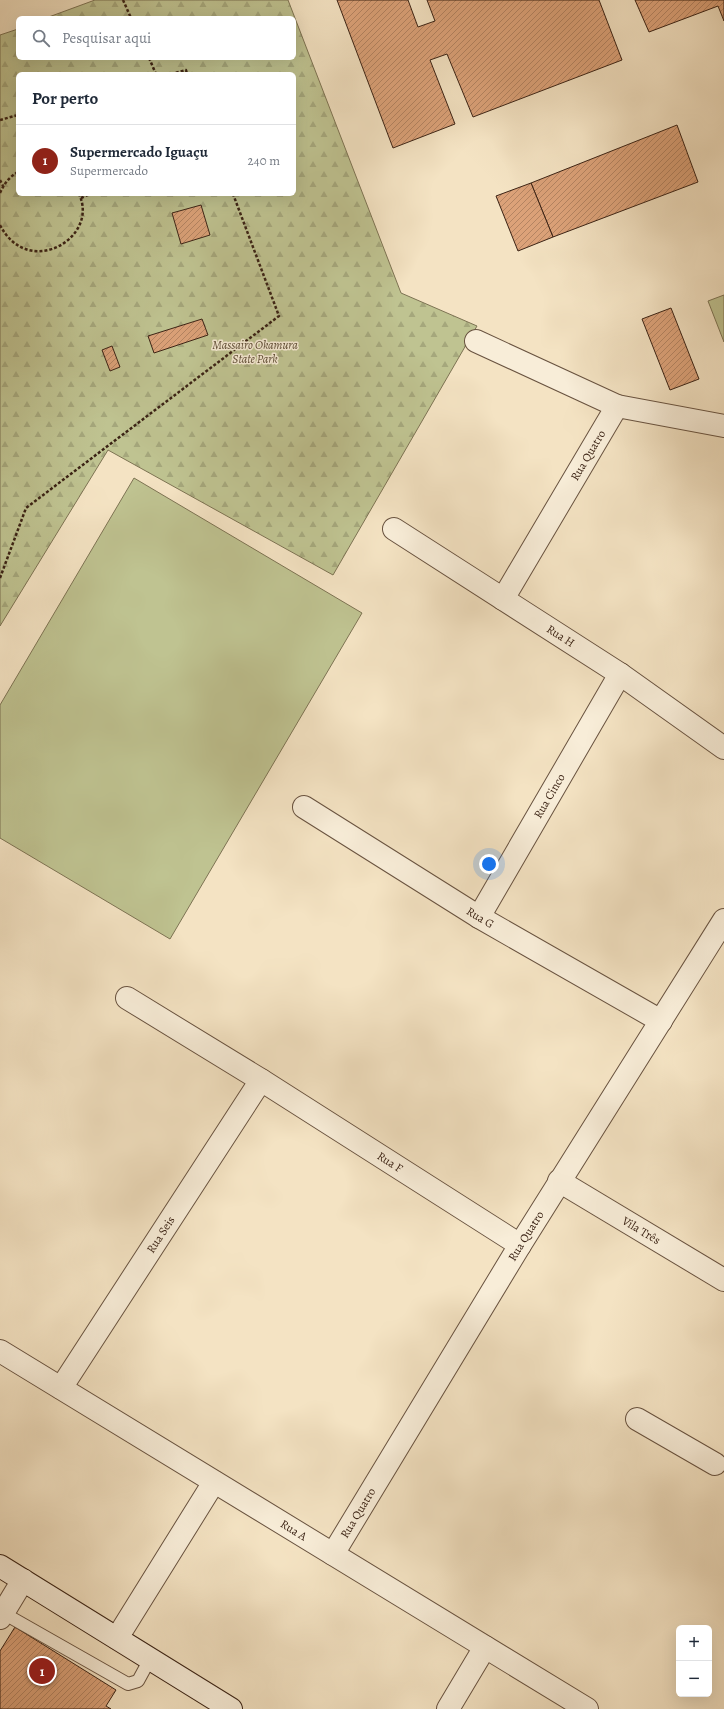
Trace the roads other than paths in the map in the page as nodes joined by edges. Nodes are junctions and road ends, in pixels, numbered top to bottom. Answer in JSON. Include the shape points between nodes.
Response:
{"nodes":[{"id":1,"x":476,"y":341,"type":"dead end"},
{"id":2,"x":617,"y":406,"type":"junction"},
{"id":3,"x":724,"y":426,"type":"edge"},
{"id":4,"x":394,"y":529,"type":"dead end"},
{"id":5,"x":503,"y":599,"type":"junction"},
{"id":6,"x":620,"y":674,"type":"junction"},
{"id":7,"x":724,"y":748,"type":"edge"},
{"id":8,"x":304,"y":808,"type":"dead end"},
{"id":9,"x":479,"y":917,"type":"junction"},
{"id":10,"x":724,"y":920,"type":"edge"},
{"id":11,"x":127,"y":998,"type":"dead end"},
{"id":12,"x":661,"y":1021,"type":"junction"},
{"id":13,"x":261,"y":1080,"type":"junction"},
{"id":14,"x":559,"y":1181,"type":"junction"},
{"id":15,"x":520,"y":1245,"type":"junction"},
{"id":16,"x":724,"y":1280,"type":"edge"},
{"id":17,"x":0,"y":1351,"type":"edge"},
{"id":18,"x":61,"y":1388,"type":"junction"},
{"id":19,"x":637,"y":1419,"type":"dead end"},
{"id":20,"x":721,"y":1461,"type":"edge"},
{"id":21,"x":214,"y":1482,"type":"junction"},
{"id":22,"x":333,"y":1554,"type":"junction"},
{"id":23,"x":0,"y":1566,"type":"edge"},
{"id":24,"x":23,"y":1580,"type":"junction"},
{"id":25,"x":2,"y":1616,"type":"edge"},
{"id":26,"x":117,"y":1638,"type":"junction"},
{"id":27,"x":485,"y":1646,"type":"junction"},
{"id":28,"x":150,"y":1659,"type":"junction"},
{"id":29,"x":231,"y":1709,"type":"edge"},
{"id":30,"x":448,"y":1709,"type":"edge"},
{"id":31,"x":587,"y":1709,"type":"edge"}],
"edges":[{"from":1,"to":2,"type":"street"},
{"from":2,"to":3,"type":"street"},
{"from":2,"to":5,"type":"street","name":"Rua Quatro"},
{"from":4,"to":5,"type":"street","name":"Rua H"},
{"from":5,"to":6,"type":"street","name":"Rua H"},
{"from":6,"to":7,"type":"street","name":"Rua H"},
{"from":6,"to":9,"type":"street","name":"Rua Cinco"},
{"from":8,"to":9,"type":"street","name":"Rua G"},
{"from":9,"to":12,"type":"street","name":"Rua G"},
{"from":10,"to":12,"type":"street","name":"Rua Quatro"},
{"from":11,"to":13,"type":"street","name":"Rua F"},
{"from":12,"to":14,"type":"street","name":"Rua Quatro"},
{"from":13,"to":15,"type":"street","name":"Rua F"},
{"from":13,"to":18,"type":"street","name":"Rua Seis"},
{"from":14,"to":15,"type":"street","name":"Rua Quatro"},
{"from":14,"to":16,"type":"street","name":"Vila Três"},
{"from":15,"to":22,"type":"street","name":"Rua Quatro"},
{"from":17,"to":18,"type":"street","name":"Rua A"},
{"from":18,"to":21,"type":"street","name":"Rua A"},
{"from":19,"to":20,"type":"street"},
{"from":21,"to":22,"type":"street","name":"Rua A"},
{"from":21,"to":26,"type":"street"},
{"from":22,"to":27,"type":"street","name":"Rua A"},
{"from":23,"to":24,"type":"street"},
{"from":24,"to":25,"type":"street"},
{"from":24,"to":26,"type":"street"},
{"from":25,"to":28,"type":"lane","via":[[128,1684],[138,1681]]},
{"from":26,"to":28,"type":"street"},
{"from":27,"to":30,"type":"street"},
{"from":27,"to":31,"type":"street","name":"Rua A"},
{"from":28,"to":29,"type":"street"}]}
